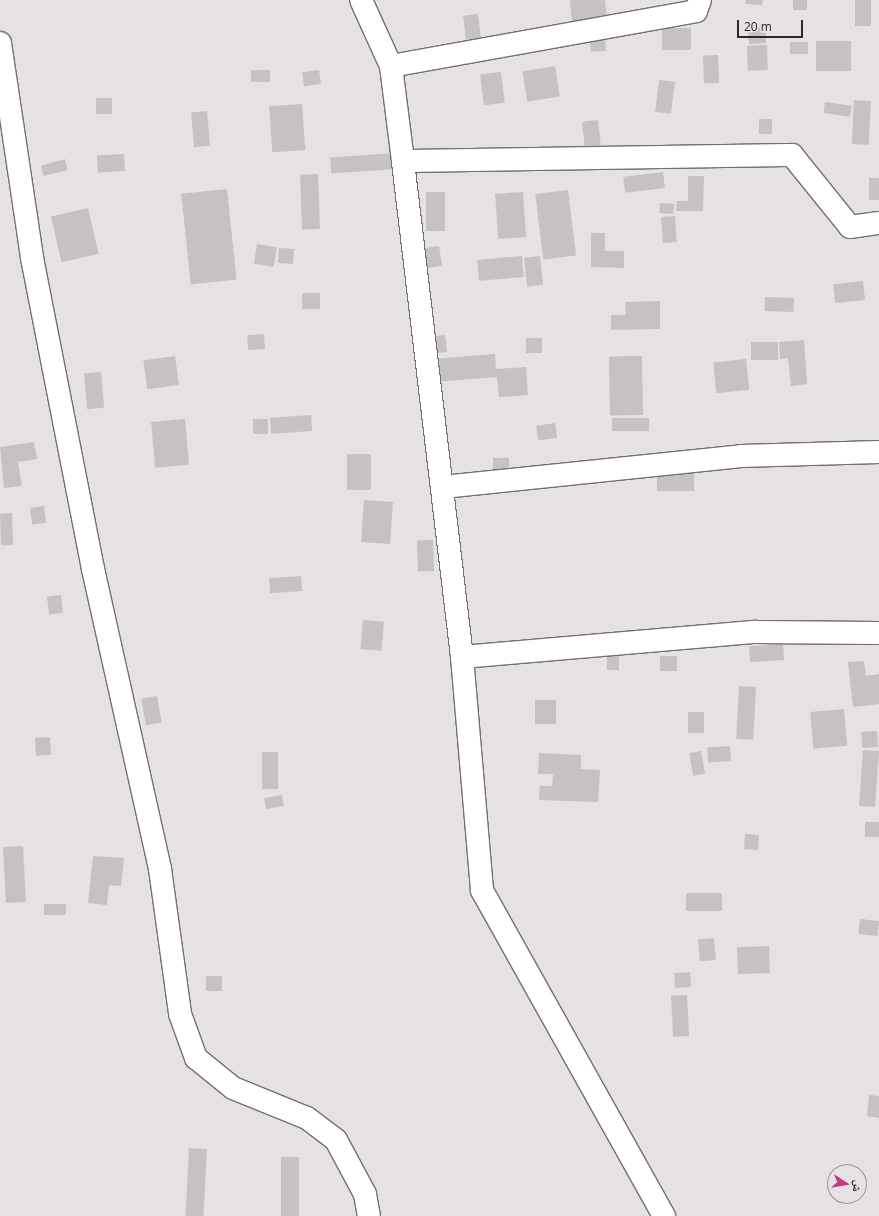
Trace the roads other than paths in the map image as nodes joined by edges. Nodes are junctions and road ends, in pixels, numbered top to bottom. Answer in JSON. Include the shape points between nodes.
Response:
{"nodes":[{"id":1,"x":361,"y":0,"type":"edge"},
{"id":2,"x":700,"y":0,"type":"edge"},
{"id":3,"x":0,"y":43,"type":"edge"},
{"id":4,"x":391,"y":66,"type":"junction"},
{"id":5,"x":403,"y":161,"type":"junction"},
{"id":6,"x":879,"y":223,"type":"edge"},
{"id":7,"x":879,"y":452,"type":"edge"},
{"id":8,"x":443,"y":487,"type":"junction"},
{"id":9,"x":879,"y":633,"type":"edge"},
{"id":10,"x":462,"y":657,"type":"junction"},
{"id":11,"x":369,"y":1216,"type":"edge"},
{"id":12,"x":664,"y":1216,"type":"edge"}],
"edges":[{"from":1,"to":4,"type":"street"},
{"from":2,"to":4,"type":"street","via":[[696,11]]},
{"from":3,"to":11,"type":"street","via":[[32,258],[94,569],[160,869],[180,1014],[196,1058],[233,1088],[307,1118],[336,1140],[365,1194]]},
{"from":4,"to":5,"type":"street"},
{"from":5,"to":6,"type":"street","via":[[792,155],[850,227]]},
{"from":5,"to":8,"type":"street"},
{"from":7,"to":8,"type":"street","via":[[741,456]]},
{"from":8,"to":10,"type":"street"},
{"from":9,"to":10,"type":"street","via":[[756,632]]},
{"from":10,"to":12,"type":"street","via":[[482,890]]}]}
